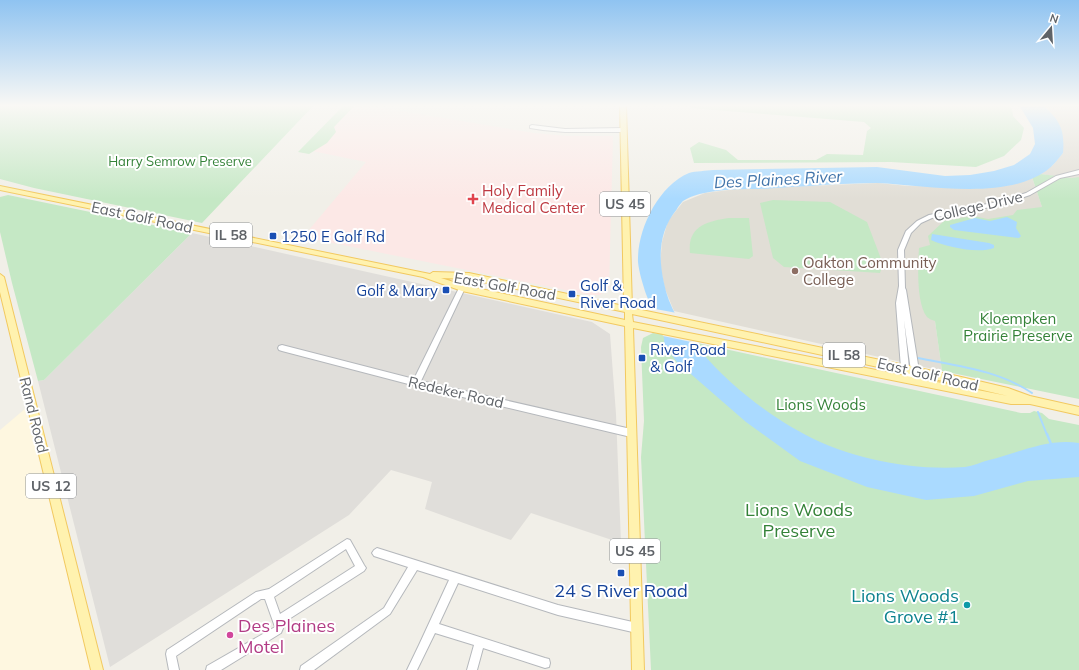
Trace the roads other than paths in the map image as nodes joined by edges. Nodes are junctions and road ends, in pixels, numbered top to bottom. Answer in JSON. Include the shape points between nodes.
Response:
{"nodes":[{"id":1,"x":623,"y":136,"type":"edge"},
{"id":2,"x":1079,"y":172,"type":"edge"},
{"id":3,"x":0,"y":188,"type":"edge"},
{"id":4,"x":16,"y":191,"type":"junction"},
{"id":5,"x":0,"y":195,"type":"edge"},
{"id":6,"x":424,"y":275,"type":"junction"},
{"id":7,"x":0,"y":277,"type":"edge"},
{"id":8,"x":902,"y":286,"type":"junction"},
{"id":9,"x":462,"y":288,"type":"junction"},
{"id":10,"x":628,"y":311,"type":"junction"},
{"id":11,"x":628,"y":324,"type":"junction"},
{"id":12,"x":282,"y":348,"type":"dead end"},
{"id":13,"x":904,"y":368,"type":"junction"},
{"id":14,"x":915,"y":371,"type":"junction"},
{"id":15,"x":911,"y":380,"type":"junction"},
{"id":16,"x":416,"y":383,"type":"junction"},
{"id":17,"x":1030,"y":400,"type":"junction"},
{"id":18,"x":1079,"y":411,"type":"edge"},
{"id":19,"x":631,"y":433,"type":"junction"},
{"id":20,"x":377,"y":553,"type":"dead end"},
{"id":21,"x":415,"y":565,"type":"junction"},
{"id":22,"x":455,"y":578,"type":"junction"},
{"id":23,"x":268,"y":594,"type":"junction"},
{"id":24,"x":280,"y":626,"type":"junction"},
{"id":25,"x":433,"y":627,"type":"junction"},
{"id":26,"x":637,"y":628,"type":"junction"},
{"id":27,"x":480,"y":642,"type":"junction"},
{"id":28,"x":545,"y":663,"type":"dead end"},
{"id":29,"x":97,"y":670,"type":"edge"},
{"id":30,"x":174,"y":670,"type":"edge"},
{"id":31,"x":211,"y":670,"type":"edge"},
{"id":32,"x":305,"y":670,"type":"edge"},
{"id":33,"x":412,"y":670,"type":"edge"},
{"id":34,"x":472,"y":670,"type":"edge"},
{"id":35,"x":638,"y":670,"type":"edge"}],
"edges":[{"from":1,"to":10,"type":"main road","number":"US 45"},
{"from":2,"to":8,"type":"street","name":"College Drive","via":[[1058,177],[1028,194],[999,204],[940,214],[919,222],[908,232],[901,250]]},
{"from":3,"to":4,"type":"main road","name":"East Golf Road","number":"IL 58"},
{"from":4,"to":5,"type":"main road"},
{"from":4,"to":6,"type":"main road","name":"East Golf Road","number":"IL 58"},
{"from":6,"to":9,"type":"main road","name":"East Golf Road","number":"IL 58"},
{"from":6,"to":10,"type":"main road","name":"East Golf Road","number":"IL 58","via":[[469,276]]},
{"from":7,"to":29,"type":"main road","name":"Rand Road","number":"US 12"},
{"from":8,"to":13,"type":"street","name":"College Drive","via":[[900,303]]},
{"from":8,"to":14,"type":"street","name":"College Drive"},
{"from":9,"to":11,"type":"main road","name":"East Golf Road","number":"IL 58"},
{"from":9,"to":16,"type":"street"},
{"from":10,"to":11,"type":"main road","number":"US 45"},
{"from":10,"to":13,"type":"main road","name":"East Golf Road","number":"IL 58"},
{"from":11,"to":15,"type":"main road","name":"East Golf Road","number":"IL 58"},
{"from":11,"to":19,"type":"main road","number":"US 45"},
{"from":12,"to":16,"type":"street","name":"Redeker Road"},
{"from":13,"to":14,"type":"main road","name":"East Golf Road","number":"IL 58"},
{"from":13,"to":15,"type":"street","name":"College Drive"},
{"from":14,"to":15,"type":"street"},
{"from":14,"to":17,"type":"main road","name":"East Golf Road","number":"IL 58","via":[[1008,392]]},
{"from":15,"to":17,"type":"main road","name":"East Golf Road","number":"IL 58","via":[[1011,400]]},
{"from":16,"to":19,"type":"street","name":"Redeker Road"},
{"from":17,"to":18,"type":"main road","name":"East Golf Road","number":"IL 58"},
{"from":19,"to":26,"type":"main road","number":"US 45"},
{"from":20,"to":21,"type":"street"},
{"from":21,"to":22,"type":"street"},
{"from":21,"to":32,"type":"street","via":[[387,611]]},
{"from":22,"to":25,"type":"street"},
{"from":22,"to":26,"type":"street","via":[[558,610]]},
{"from":23,"to":24,"type":"street"},
{"from":23,"to":24,"type":"street","via":[[347,543],[361,568],[283,618]]},
{"from":23,"to":30,"type":"street","via":[[259,595],[170,654]]},
{"from":24,"to":31,"type":"street","via":[[278,630]]},
{"from":25,"to":27,"type":"street"},
{"from":25,"to":33,"type":"street"},
{"from":26,"to":35,"type":"main road","number":"US 45"},
{"from":27,"to":28,"type":"street"},
{"from":27,"to":34,"type":"street"}]}
